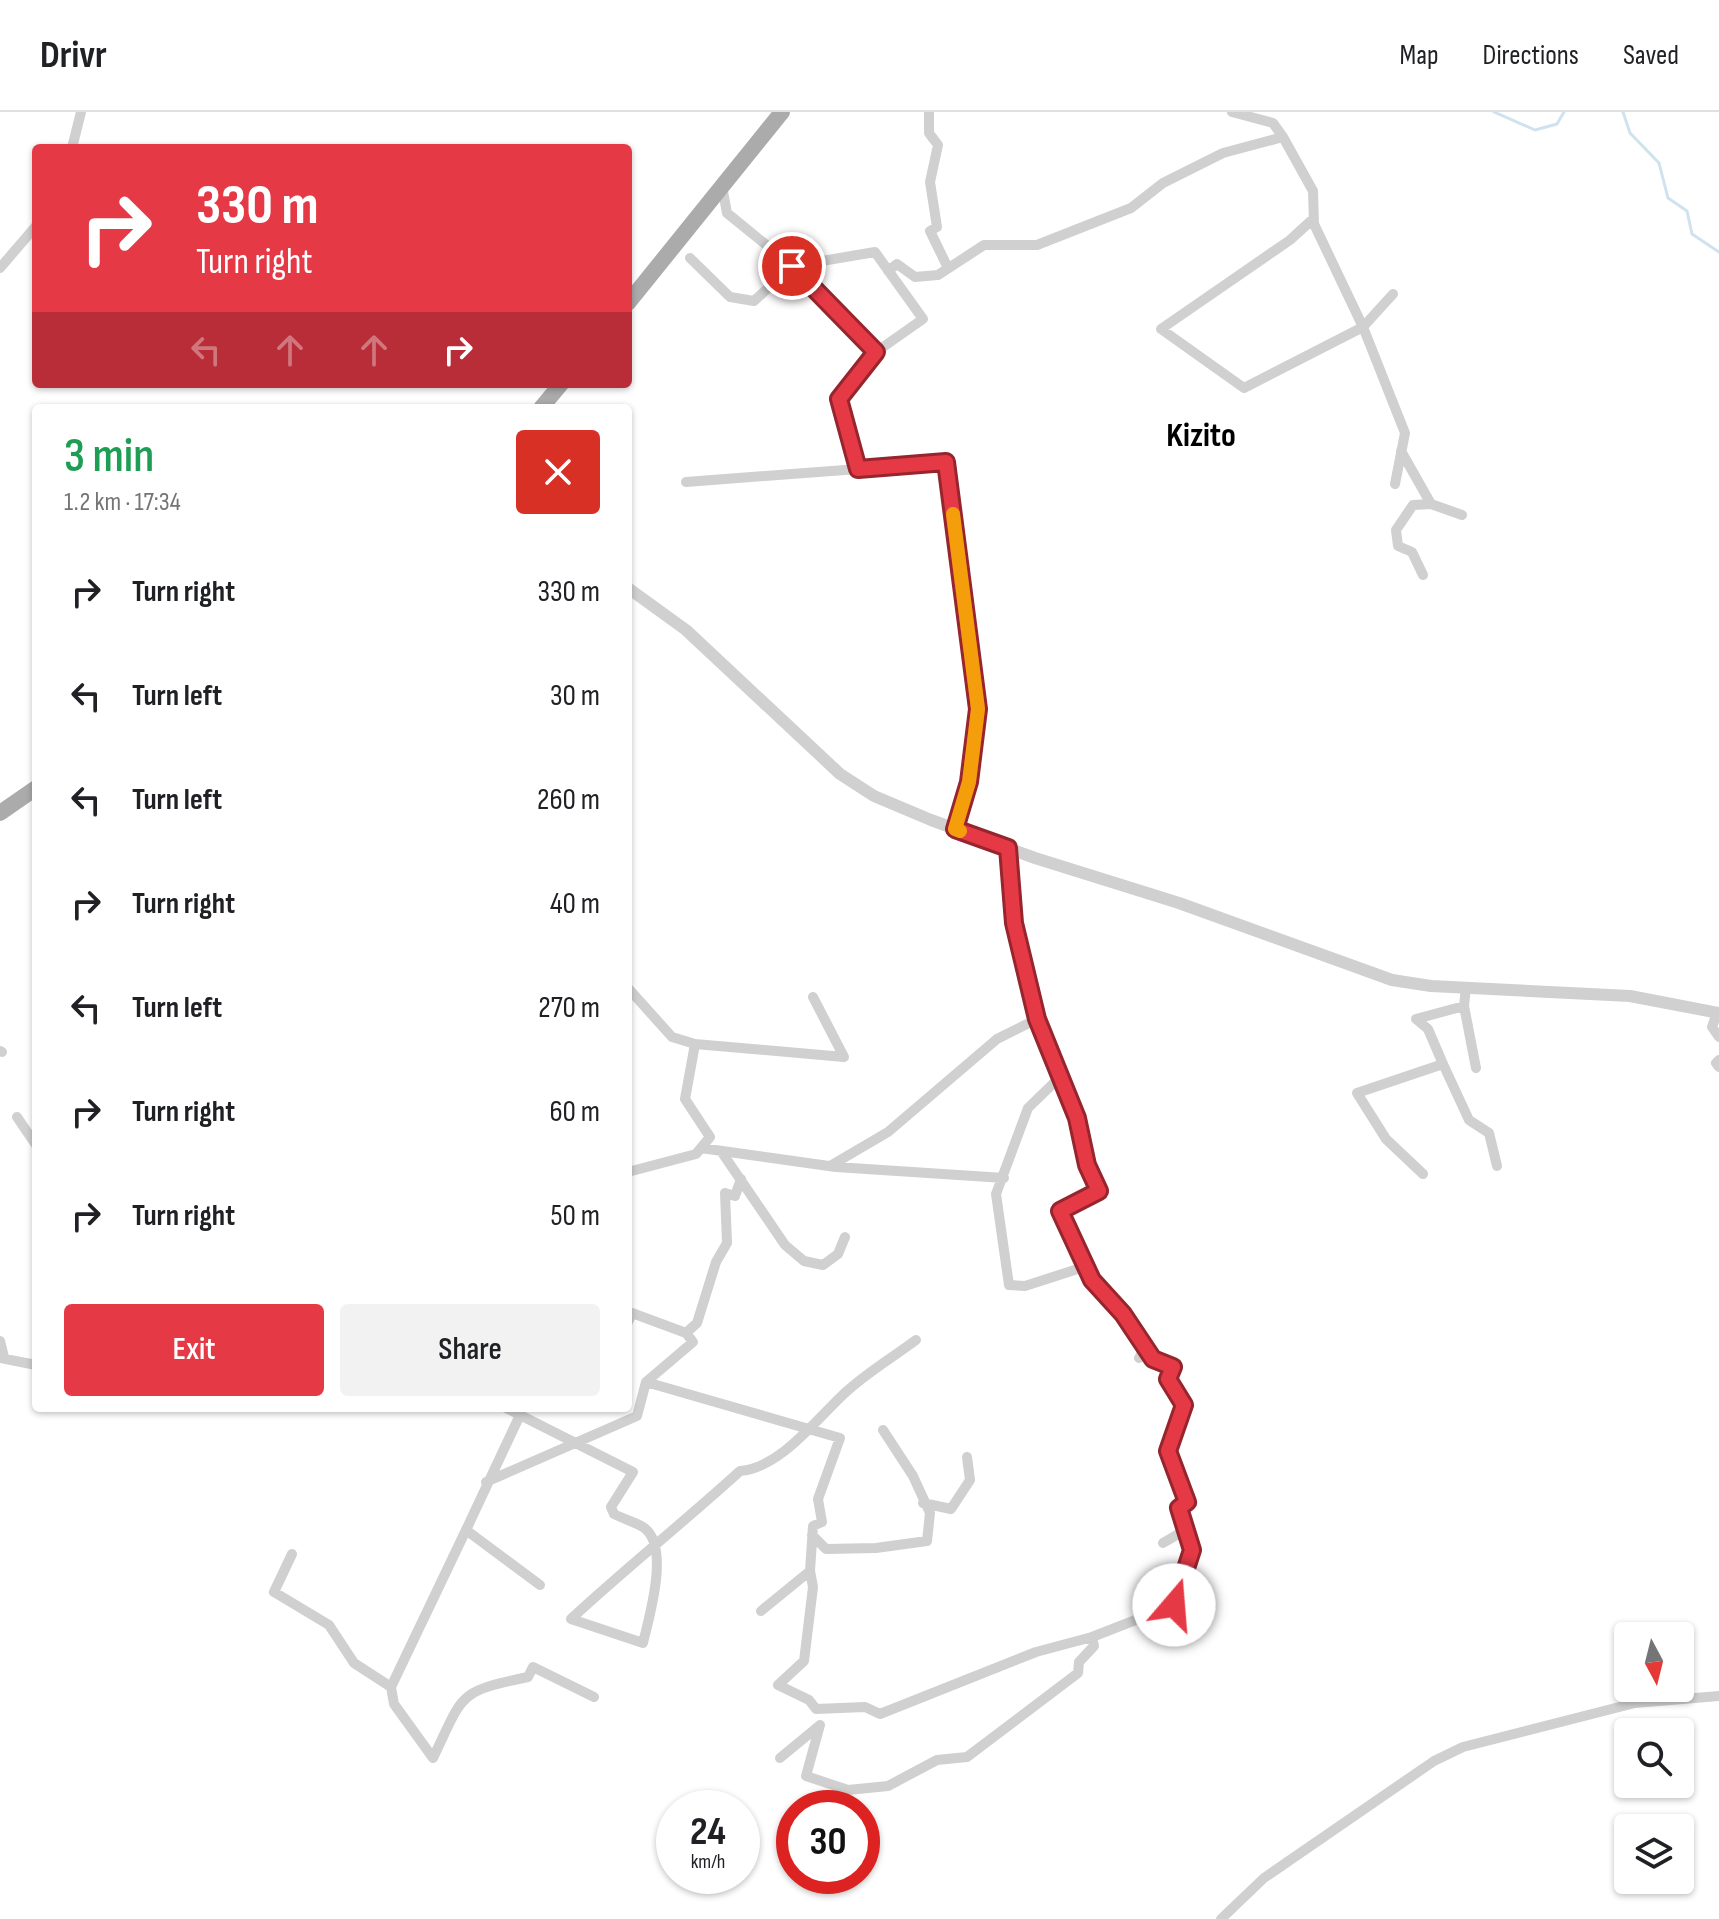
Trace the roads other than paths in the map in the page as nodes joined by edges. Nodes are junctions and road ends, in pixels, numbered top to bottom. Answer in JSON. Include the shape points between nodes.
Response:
{"nodes":[{"id":1,"x":81,"y":112,"type":"edge"},
{"id":2,"x":782,"y":112,"type":"edge"},
{"id":3,"x":929,"y":112,"type":"edge"},
{"id":4,"x":1232,"y":112,"type":"edge"},
{"id":5,"x":1273,"y":118,"type":"edge"},
{"id":6,"x":1283,"y":137,"type":"junction"},
{"id":7,"x":73,"y":144,"type":"edge"},
{"id":8,"x":722,"y":186,"type":"junction"},
{"id":9,"x":1313,"y":219,"type":"junction"},
{"id":10,"x":32,"y":231,"type":"edge"},
{"id":11,"x":690,"y":258,"type":"dead end"},
{"id":12,"x":792,"y":266,"type":"junction"},
{"id":13,"x":0,"y":268,"type":"edge"},
{"id":14,"x":948,"y":268,"type":"junction"},
{"id":15,"x":888,"y":271,"type":"junction"},
{"id":16,"x":1393,"y":294,"type":"dead end"},
{"id":17,"x":632,"y":298,"type":"edge"},
{"id":18,"x":1363,"y":327,"type":"junction"},
{"id":19,"x":876,"y":352,"type":"junction"},
{"id":20,"x":558,"y":388,"type":"edge"},
{"id":21,"x":544,"y":404,"type":"edge"},
{"id":22,"x":1401,"y":451,"type":"junction"},
{"id":23,"x":858,"y":469,"type":"junction"},
{"id":24,"x":686,"y":482,"type":"dead end"},
{"id":25,"x":1395,"y":484,"type":"dead end"},
{"id":26,"x":1431,"y":504,"type":"junction"},
{"id":27,"x":1462,"y":515,"type":"dead end"},
{"id":28,"x":1423,"y":575,"type":"dead end"},
{"id":29,"x":632,"y":591,"type":"edge"},
{"id":30,"x":32,"y":791,"type":"edge"},
{"id":31,"x":0,"y":813,"type":"edge"},
{"id":32,"x":955,"y":829,"type":"junction"},
{"id":33,"x":1008,"y":848,"type":"junction"},
{"id":34,"x":1466,"y":987,"type":"junction"},
{"id":35,"x":632,"y":992,"type":"edge"},
{"id":36,"x":813,"y":997,"type":"dead end"},
{"id":37,"x":1464,"y":1006,"type":"junction"},
{"id":38,"x":1718,"y":1013,"type":"edge"},
{"id":39,"x":1037,"y":1019,"type":"junction"},
{"id":40,"x":1719,"y":1037,"type":"edge"},
{"id":41,"x":695,"y":1044,"type":"junction"},
{"id":42,"x":1719,"y":1060,"type":"edge"},
{"id":43,"x":1443,"y":1064,"type":"junction"},
{"id":44,"x":1719,"y":1067,"type":"edge"},
{"id":45,"x":1476,"y":1068,"type":"dead end"},
{"id":46,"x":1059,"y":1078,"type":"junction"},
{"id":47,"x":17,"y":1117,"type":"dead end"},
{"id":48,"x":32,"y":1139,"type":"edge"},
{"id":49,"x":701,"y":1148,"type":"junction"},
{"id":50,"x":721,"y":1151,"type":"junction"},
{"id":51,"x":830,"y":1166,"type":"junction"},
{"id":52,"x":1497,"y":1166,"type":"dead end"},
{"id":53,"x":632,"y":1171,"type":"edge"},
{"id":54,"x":1423,"y":1174,"type":"dead end"},
{"id":55,"x":1004,"y":1178,"type":"junction"},
{"id":56,"x":741,"y":1179,"type":"junction"},
{"id":57,"x":845,"y":1237,"type":"dead end"},
{"id":58,"x":1087,"y":1266,"type":"junction"},
{"id":59,"x":632,"y":1313,"type":"edge"},
{"id":60,"x":686,"y":1333,"type":"junction"},
{"id":61,"x":916,"y":1340,"type":"dead end"},
{"id":62,"x":0,"y":1341,"type":"edge"},
{"id":63,"x":1146,"y":1346,"type":"junction"},
{"id":64,"x":2,"y":1358,"type":"edge"},
{"id":65,"x":1139,"y":1358,"type":"dead end"},
{"id":66,"x":32,"y":1364,"type":"edge"},
{"id":67,"x":646,"y":1382,"type":"junction"},
{"id":68,"x":521,"y":1412,"type":"edge"},
{"id":69,"x":811,"y":1430,"type":"junction"},
{"id":70,"x":883,"y":1430,"type":"dead end"},
{"id":71,"x":577,"y":1441,"type":"junction"},
{"id":72,"x":967,"y":1457,"type":"dead end"},
{"id":73,"x":486,"y":1482,"type":"junction"},
{"id":74,"x":923,"y":1503,"type":"junction"},
{"id":75,"x":466,"y":1530,"type":"junction"},
{"id":76,"x":1185,"y":1530,"type":"junction"},
{"id":77,"x":812,"y":1535,"type":"junction"},
{"id":78,"x":1163,"y":1543,"type":"dead end"},
{"id":79,"x":656,"y":1548,"type":"junction"},
{"id":80,"x":292,"y":1554,"type":"dead end"},
{"id":81,"x":810,"y":1571,"type":"junction"},
{"id":82,"x":540,"y":1585,"type":"dead end"},
{"id":83,"x":761,"y":1611,"type":"dead end"},
{"id":84,"x":1092,"y":1637,"type":"junction"},
{"id":85,"x":391,"y":1687,"type":"junction"},
{"id":86,"x":1719,"y":1696,"type":"edge"},
{"id":87,"x":594,"y":1697,"type":"dead end"},
{"id":88,"x":780,"y":1758,"type":"dead end"},
{"id":89,"x":1221,"y":1919,"type":"edge"}],
"edges":[{"from":1,"to":7,"type":"street"},
{"from":2,"to":8,"type":"main road"},
{"from":3,"to":14,"type":"street","via":[[929,133],[938,145],[930,182],[937,227],[930,231]]},
{"from":4,"to":5,"type":"street"},
{"from":5,"to":6,"type":"street"},
{"from":6,"to":9,"type":"street","via":[[1313,191]]},
{"from":6,"to":14,"type":"street","via":[[1223,153],[1163,183],[1131,208],[1037,245],[984,245]]},
{"from":8,"to":12,"type":"street","via":[[727,213]]},
{"from":8,"to":17,"type":"main road"},
{"from":9,"to":18,"type":"street"},
{"from":9,"to":18,"type":"street","via":[[1161,329],[1244,388]]},
{"from":10,"to":13,"type":"street"},
{"from":11,"to":12,"type":"street","via":[[730,297],[754,301]]},
{"from":12,"to":15,"type":"street","via":[[875,252]]},
{"from":12,"to":19,"type":"street"},
{"from":14,"to":15,"type":"street","via":[[938,275],[915,277],[897,264]]},
{"from":15,"to":19,"type":"street","via":[[923,319]]},
{"from":16,"to":18,"type":"street"},
{"from":18,"to":22,"type":"street","via":[[1405,433]]},
{"from":19,"to":23,"type":"street","via":[[839,399]]},
{"from":20,"to":21,"type":"main road"},
{"from":22,"to":25,"type":"street"},
{"from":22,"to":26,"type":"street"},
{"from":23,"to":24,"type":"street"},
{"from":23,"to":32,"type":"street","via":[[946,462],[978,709],[969,782]]},
{"from":26,"to":27,"type":"street"},
{"from":26,"to":28,"type":"street","via":[[1413,505],[1396,530],[1398,546],[1412,552]]},
{"from":29,"to":32,"type":"street","via":[[686,630],[840,774],[874,796]]},
{"from":30,"to":31,"type":"main road"},
{"from":32,"to":33,"type":"street"},
{"from":33,"to":34,"type":"street","via":[[1179,903],[1368,973]]},
{"from":33,"to":39,"type":"street","via":[[1014,923]]},
{"from":34,"to":37,"type":"street"},
{"from":34,"to":38,"type":"street","via":[[1630,996]]},
{"from":35,"to":41,"type":"street","via":[[672,1037]]},
{"from":36,"to":41,"type":"street","via":[[844,1057]]},
{"from":37,"to":43,"type":"street","via":[[1416,1019],[1428,1029]]},
{"from":37,"to":45,"type":"street"},
{"from":38,"to":40,"type":"street","via":[[1712,1027]]},
{"from":39,"to":46,"type":"street"},
{"from":39,"to":51,"type":"street","via":[[997,1039],[888,1132]]},
{"from":41,"to":49,"type":"street","via":[[685,1099],[710,1137]]},
{"from":42,"to":44,"type":"street"},
{"from":43,"to":52,"type":"street","via":[[1469,1120],[1489,1133]]},
{"from":43,"to":54,"type":"street","via":[[1357,1093],[1386,1139]]},
{"from":46,"to":55,"type":"street","via":[[1028,1108]]},
{"from":46,"to":58,"type":"street","via":[[1099,1191],[1060,1211]]},
{"from":47,"to":48,"type":"street"},
{"from":49,"to":50,"type":"street"},
{"from":49,"to":53,"type":"street","via":[[696,1154]]},
{"from":50,"to":51,"type":"street"},
{"from":50,"to":56,"type":"street"},
{"from":51,"to":55,"type":"street"},
{"from":55,"to":58,"type":"street","via":[[996,1194],[1009,1285],[1025,1286]]},
{"from":56,"to":57,"type":"street","via":[[785,1245],[804,1261],[823,1265],[838,1254]]},
{"from":56,"to":60,"type":"street","via":[[735,1196],[725,1193],[727,1243],[697,1323]]},
{"from":58,"to":63,"type":"street","via":[[1092,1280]]},
{"from":59,"to":60,"type":"street"},
{"from":60,"to":67,"type":"street","via":[[693,1342]]},
{"from":61,"to":69,"type":"street","via":[[846,1392]]},
{"from":62,"to":64,"type":"street"},
{"from":63,"to":65,"type":"street"},
{"from":63,"to":76,"type":"street","via":[[1153,1359],[1173,1367],[1168,1379],[1184,1405],[1168,1451],[1187,1502],[1179,1508]]},
{"from":64,"to":66,"type":"street"},
{"from":67,"to":69,"type":"street"},
{"from":67,"to":71,"type":"street","via":[[637,1416]]},
{"from":68,"to":71,"type":"street"},
{"from":68,"to":73,"type":"street"},
{"from":69,"to":77,"type":"street","via":[[840,1438],[818,1499],[822,1522],[813,1526]]},
{"from":69,"to":79,"type":"street","via":[[751,1470],[740,1471]]},
{"from":70,"to":74,"type":"street","via":[[913,1476]]},
{"from":71,"to":73,"type":"street"},
{"from":71,"to":79,"type":"street","via":[[633,1472],[611,1507],[614,1514],[644,1527]]},
{"from":72,"to":74,"type":"street","via":[[970,1480],[951,1509]]},
{"from":73,"to":75,"type":"street"},
{"from":74,"to":77,"type":"street","via":[[930,1513],[927,1541],[826,1549]]},
{"from":75,"to":82,"type":"street"},
{"from":75,"to":85,"type":"street"},
{"from":76,"to":78,"type":"street"},
{"from":76,"to":84,"type":"street","via":[[1192,1550],[1174,1605]]},
{"from":77,"to":81,"type":"street"},
{"from":79,"to":79,"type":"street","via":[[617,1576],[571,1619],[643,1643],[656,1582]]},
{"from":80,"to":85,"type":"street","via":[[274,1592],[329,1625],[354,1663]]},
{"from":81,"to":83,"type":"street"},
{"from":81,"to":84,"type":"street","via":[[813,1587],[804,1661],[778,1685],[816,1709],[865,1707],[880,1714],[1036,1652]]},
{"from":84,"to":88,"type":"street","via":[[1094,1646],[1079,1662],[1078,1673],[967,1757],[937,1760],[888,1786],[848,1790],[806,1776],[820,1725]]},
{"from":85,"to":87,"type":"street","via":[[394,1704],[433,1758],[461,1700],[479,1687],[528,1677],[533,1667]]},
{"from":86,"to":89,"type":"street","via":[[1635,1703],[1463,1747],[1434,1761],[1264,1878]]}]}
